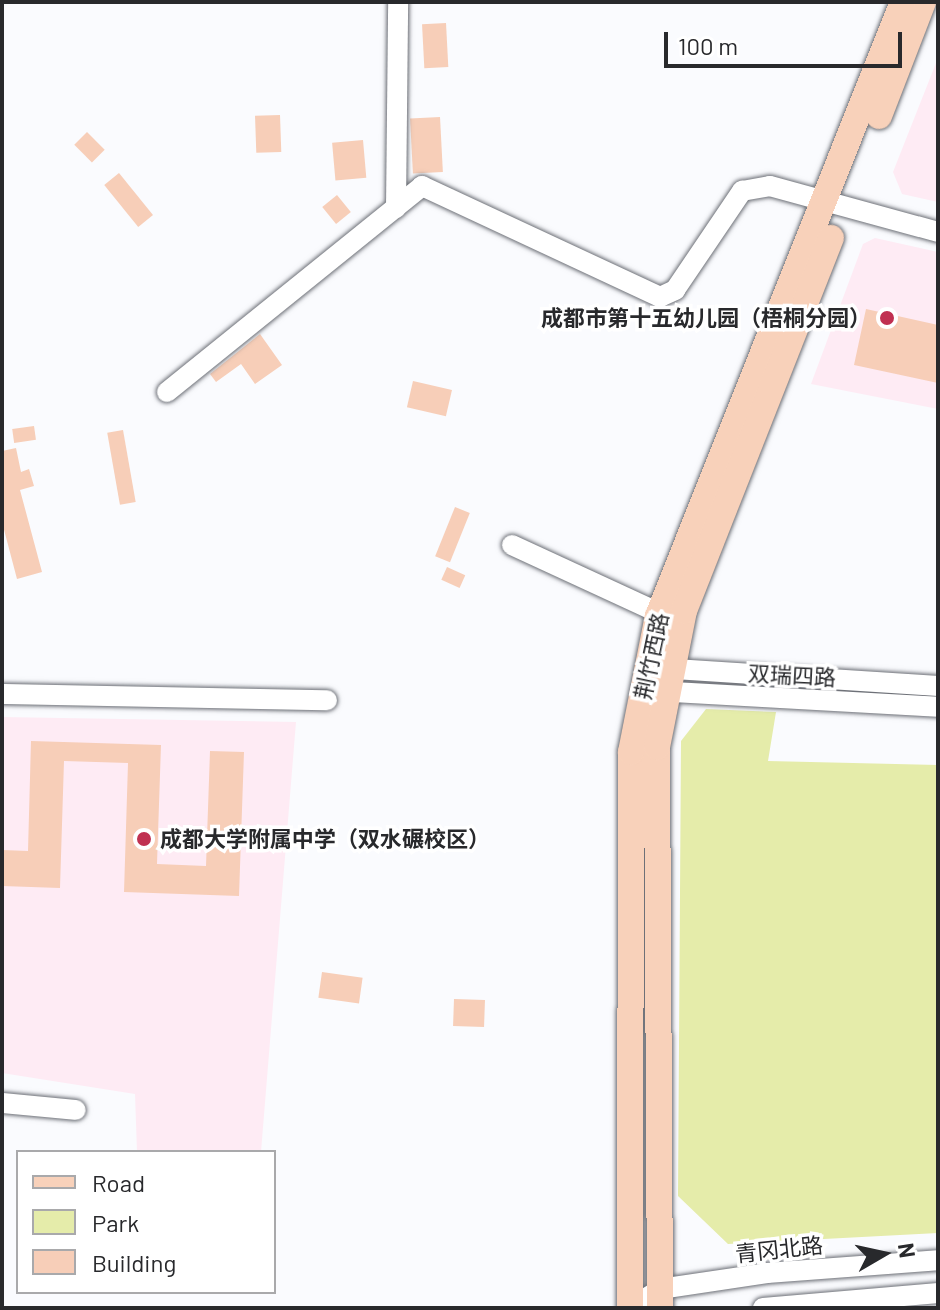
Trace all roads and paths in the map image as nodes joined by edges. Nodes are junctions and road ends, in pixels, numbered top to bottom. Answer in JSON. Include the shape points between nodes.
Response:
{"nodes":[{"id":1,"x":398,"y":2,"type":"edge"},
{"id":2,"x":903,"y":2,"type":"edge"},
{"id":3,"x":923,"y":2,"type":"edge"},
{"id":4,"x":834,"y":206,"type":"junction"},
{"id":5,"x":396,"y":208,"type":"junction"},
{"id":6,"x":938,"y":232,"type":"edge"},
{"id":7,"x":167,"y":392,"type":"dead end"},
{"id":8,"x":512,"y":545,"type":"dead end"},
{"id":9,"x":659,"y":613,"type":"junction"},
{"id":10,"x":658,"y":680,"type":"junction"},
{"id":11,"x":938,"y":686,"type":"edge"},
{"id":12,"x":2,"y":694,"type":"edge"},
{"id":13,"x":327,"y":700,"type":"dead end"},
{"id":14,"x":938,"y":707,"type":"edge"},
{"id":15,"x":2,"y":1103,"type":"edge"},
{"id":16,"x":76,"y":1110,"type":"dead end"},
{"id":17,"x":938,"y":1260,"type":"edge"},
{"id":18,"x":938,"y":1293,"type":"edge"},
{"id":19,"x":660,"y":1299,"type":"edge"},
{"id":20,"x":630,"y":1308,"type":"edge"},
{"id":21,"x":763,"y":1308,"type":"edge"}],
"edges":[{"from":1,"to":5,"type":"street"},
{"from":2,"to":4,"type":"main road","name":"荆竹西路"},
{"from":3,"to":4,"type":"main road","name":"荆竹西路"},
{"from":4,"to":5,"type":"street","via":[[770,186],[742,191],[675,290],[660,297],[422,186]]},
{"from":4,"to":6,"type":"street"},
{"from":4,"to":9,"type":"main road","name":"荆竹西路"},
{"from":4,"to":10,"type":"main road","name":"荆竹西路"},
{"from":5,"to":7,"type":"street"},
{"from":8,"to":9,"type":"street"},
{"from":9,"to":10,"type":"main road","name":"荆竹西路"},
{"from":10,"to":11,"type":"street","name":"双瑞四路"},
{"from":10,"to":14,"type":"street","name":"双瑞四路"},
{"from":10,"to":19,"type":"main road","name":"荆竹西路"},
{"from":10,"to":20,"type":"main road","name":"荆竹西路","via":[[631,752]]},
{"from":12,"to":13,"type":"street"},
{"from":15,"to":16,"type":"street"},
{"from":17,"to":19,"type":"street","name":"青冈北路","via":[[767,1273]]},
{"from":18,"to":21,"type":"street"},
{"from":19,"to":20,"type":"street","name":"青冈北路"}]}
